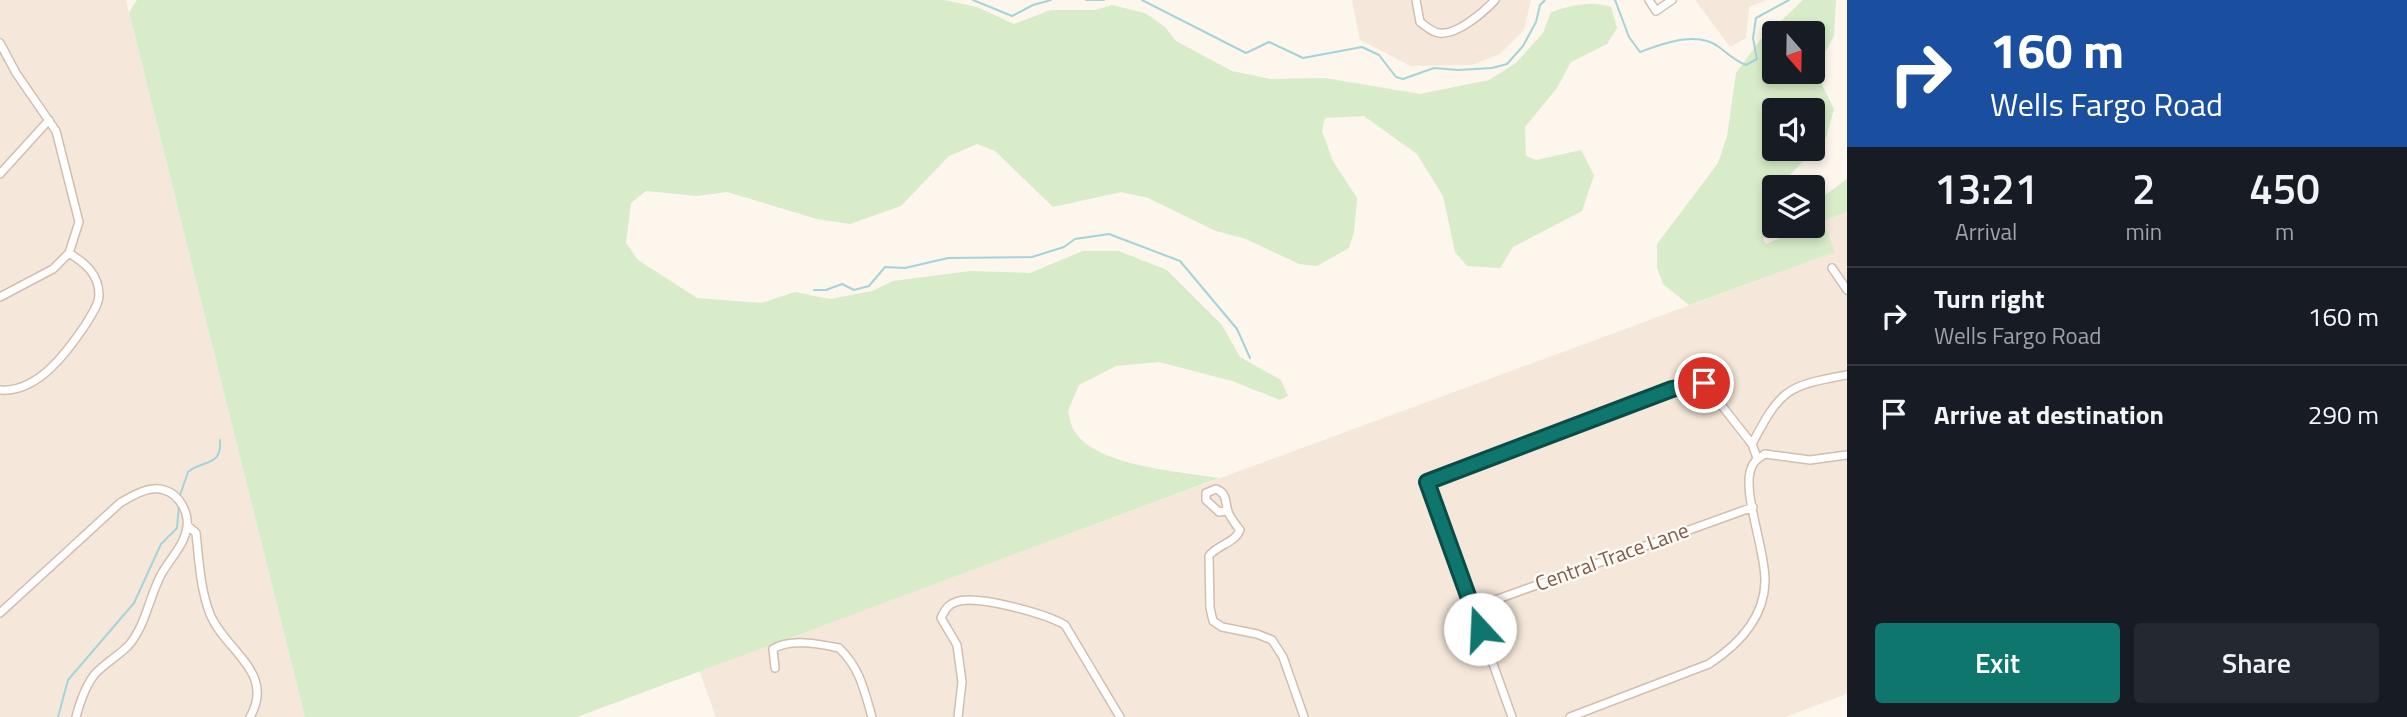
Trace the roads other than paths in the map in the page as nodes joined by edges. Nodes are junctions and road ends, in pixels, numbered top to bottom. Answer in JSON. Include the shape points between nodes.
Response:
{"nodes":[{"id":1,"x":1416,"y":0,"type":"edge"},
{"id":2,"x":1495,"y":0,"type":"edge"},
{"id":3,"x":1649,"y":0,"type":"edge"},
{"id":4,"x":1672,"y":0,"type":"edge"},
{"id":5,"x":0,"y":43,"type":"edge"},
{"id":6,"x":49,"y":120,"type":"junction"},
{"id":7,"x":0,"y":174,"type":"edge"},
{"id":8,"x":69,"y":253,"type":"junction"},
{"id":9,"x":1832,"y":268,"type":"dead end"},
{"id":10,"x":1847,"y":290,"type":"edge"},
{"id":11,"x":0,"y":297,"type":"edge"},
{"id":12,"x":1847,"y":375,"type":"edge"},
{"id":13,"x":0,"y":390,"type":"edge"},
{"id":14,"x":1752,"y":444,"type":"junction"},
{"id":15,"x":1847,"y":455,"type":"edge"},
{"id":16,"x":1757,"y":458,"type":"junction"},
{"id":17,"x":1753,"y":507,"type":"junction"},
{"id":18,"x":1227,"y":512,"type":"dead end"},
{"id":19,"x":188,"y":526,"type":"junction"},
{"id":20,"x":1473,"y":608,"type":"junction"},
{"id":21,"x":0,"y":614,"type":"edge"},
{"id":22,"x":775,"y":668,"type":"dead end"},
{"id":23,"x":76,"y":717,"type":"edge"},
{"id":24,"x":250,"y":717,"type":"edge"},
{"id":25,"x":872,"y":717,"type":"edge"},
{"id":26,"x":958,"y":717,"type":"edge"},
{"id":27,"x":1120,"y":717,"type":"edge"},
{"id":28,"x":1304,"y":717,"type":"edge"},
{"id":29,"x":1512,"y":717,"type":"edge"},
{"id":30,"x":1570,"y":717,"type":"edge"}],
"edges":[{"from":1,"to":2,"type":"street","via":[[1420,22],[1443,34],[1470,22]]},
{"from":3,"to":4,"type":"street","via":[[1656,11]]},
{"from":5,"to":6,"type":"street"},
{"from":6,"to":7,"type":"street"},
{"from":6,"to":8,"type":"street","via":[[79,222]]},
{"from":8,"to":11,"type":"street","via":[[54,268]]},
{"from":8,"to":13,"type":"street","via":[[85,262],[96,276],[100,296],[96,309],[66,353],[29,384],[13,391]]},
{"from":9,"to":10,"type":"street"},
{"from":12,"to":14,"type":"street","via":[[1783,394]]},
{"from":14,"to":16,"type":"street"},
{"from":14,"to":20,"type":"street","via":[[1704,383],[1672,389],[1433,478],[1427,482]]},
{"from":15,"to":16,"type":"street","via":[[1810,460],[1765,454]]},
{"from":16,"to":17,"type":"street","via":[[1749,472]]},
{"from":17,"to":20,"type":"street","name":"Central Trace Lane"},
{"from":17,"to":30,"type":"street","via":[[1765,582],[1754,621],[1741,638],[1709,664]]},
{"from":18,"to":28,"type":"street","via":[[1240,530],[1236,538],[1209,556],[1211,615],[1222,626],[1272,640],[1283,657]]},
{"from":19,"to":21,"type":"street","via":[[175,494],[161,488],[140,492],[101,518]]},
{"from":19,"to":23,"type":"street","via":[[160,575],[138,631],[95,674]]},
{"from":19,"to":24,"type":"street","via":[[196,533],[211,618],[257,681],[259,695]]},
{"from":20,"to":29,"type":"street"},
{"from":22,"to":25,"type":"street","via":[[773,649],[780,644],[839,648],[856,668]]},
{"from":26,"to":27,"type":"street","via":[[962,682],[957,645],[941,618],[947,607],[974,600],[1065,625]]}]}
